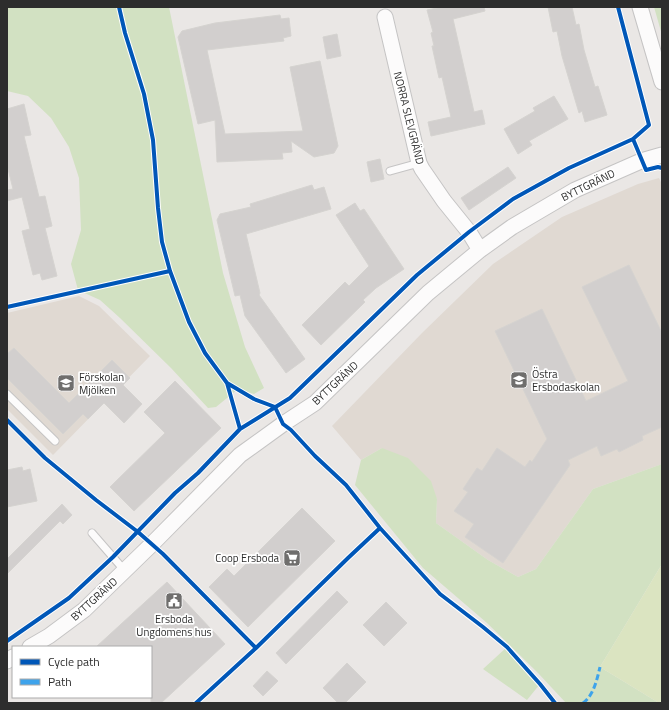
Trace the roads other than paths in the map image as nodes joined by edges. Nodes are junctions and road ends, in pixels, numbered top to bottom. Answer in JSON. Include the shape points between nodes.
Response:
{"nodes":[{"id":1,"x":640,"y":7,"type":"edge"},
{"id":2,"x":385,"y":17,"type":"dead end"},
{"id":3,"x":662,"y":82,"type":"edge"},
{"id":4,"x":662,"y":155,"type":"edge"},
{"id":5,"x":419,"y":163,"type":"junction"},
{"id":6,"x":390,"y":171,"type":"dead end"},
{"id":7,"x":480,"y":250,"type":"junction"},
{"id":8,"x":7,"y":394,"type":"edge"},
{"id":9,"x":55,"y":441,"type":"dead end"},
{"id":10,"x":92,"y":534,"type":"dead end"},
{"id":11,"x":125,"y":571,"type":"junction"},
{"id":12,"x":32,"y":646,"type":"edge"}],
"edges":[{"from":1,"to":3,"type":"street"},
{"from":2,"to":5,"type":"street","name":"NORRA SLEVGRÄND"},
{"from":4,"to":7,"type":"street","name":"BYTTGRÄND","via":[[641,161],[575,190],[512,227]]},
{"from":5,"to":6,"type":"lane"},
{"from":5,"to":7,"type":"street","name":"NORRA SLEVGRÄND"},
{"from":7,"to":11,"type":"street","name":"BYTTGRÄND","via":[[428,293],[315,403],[240,455]]},
{"from":8,"to":9,"type":"lane"},
{"from":10,"to":11,"type":"lane"},
{"from":11,"to":12,"type":"street","name":"BYTTGRÄND","via":[[84,610]]}]}
